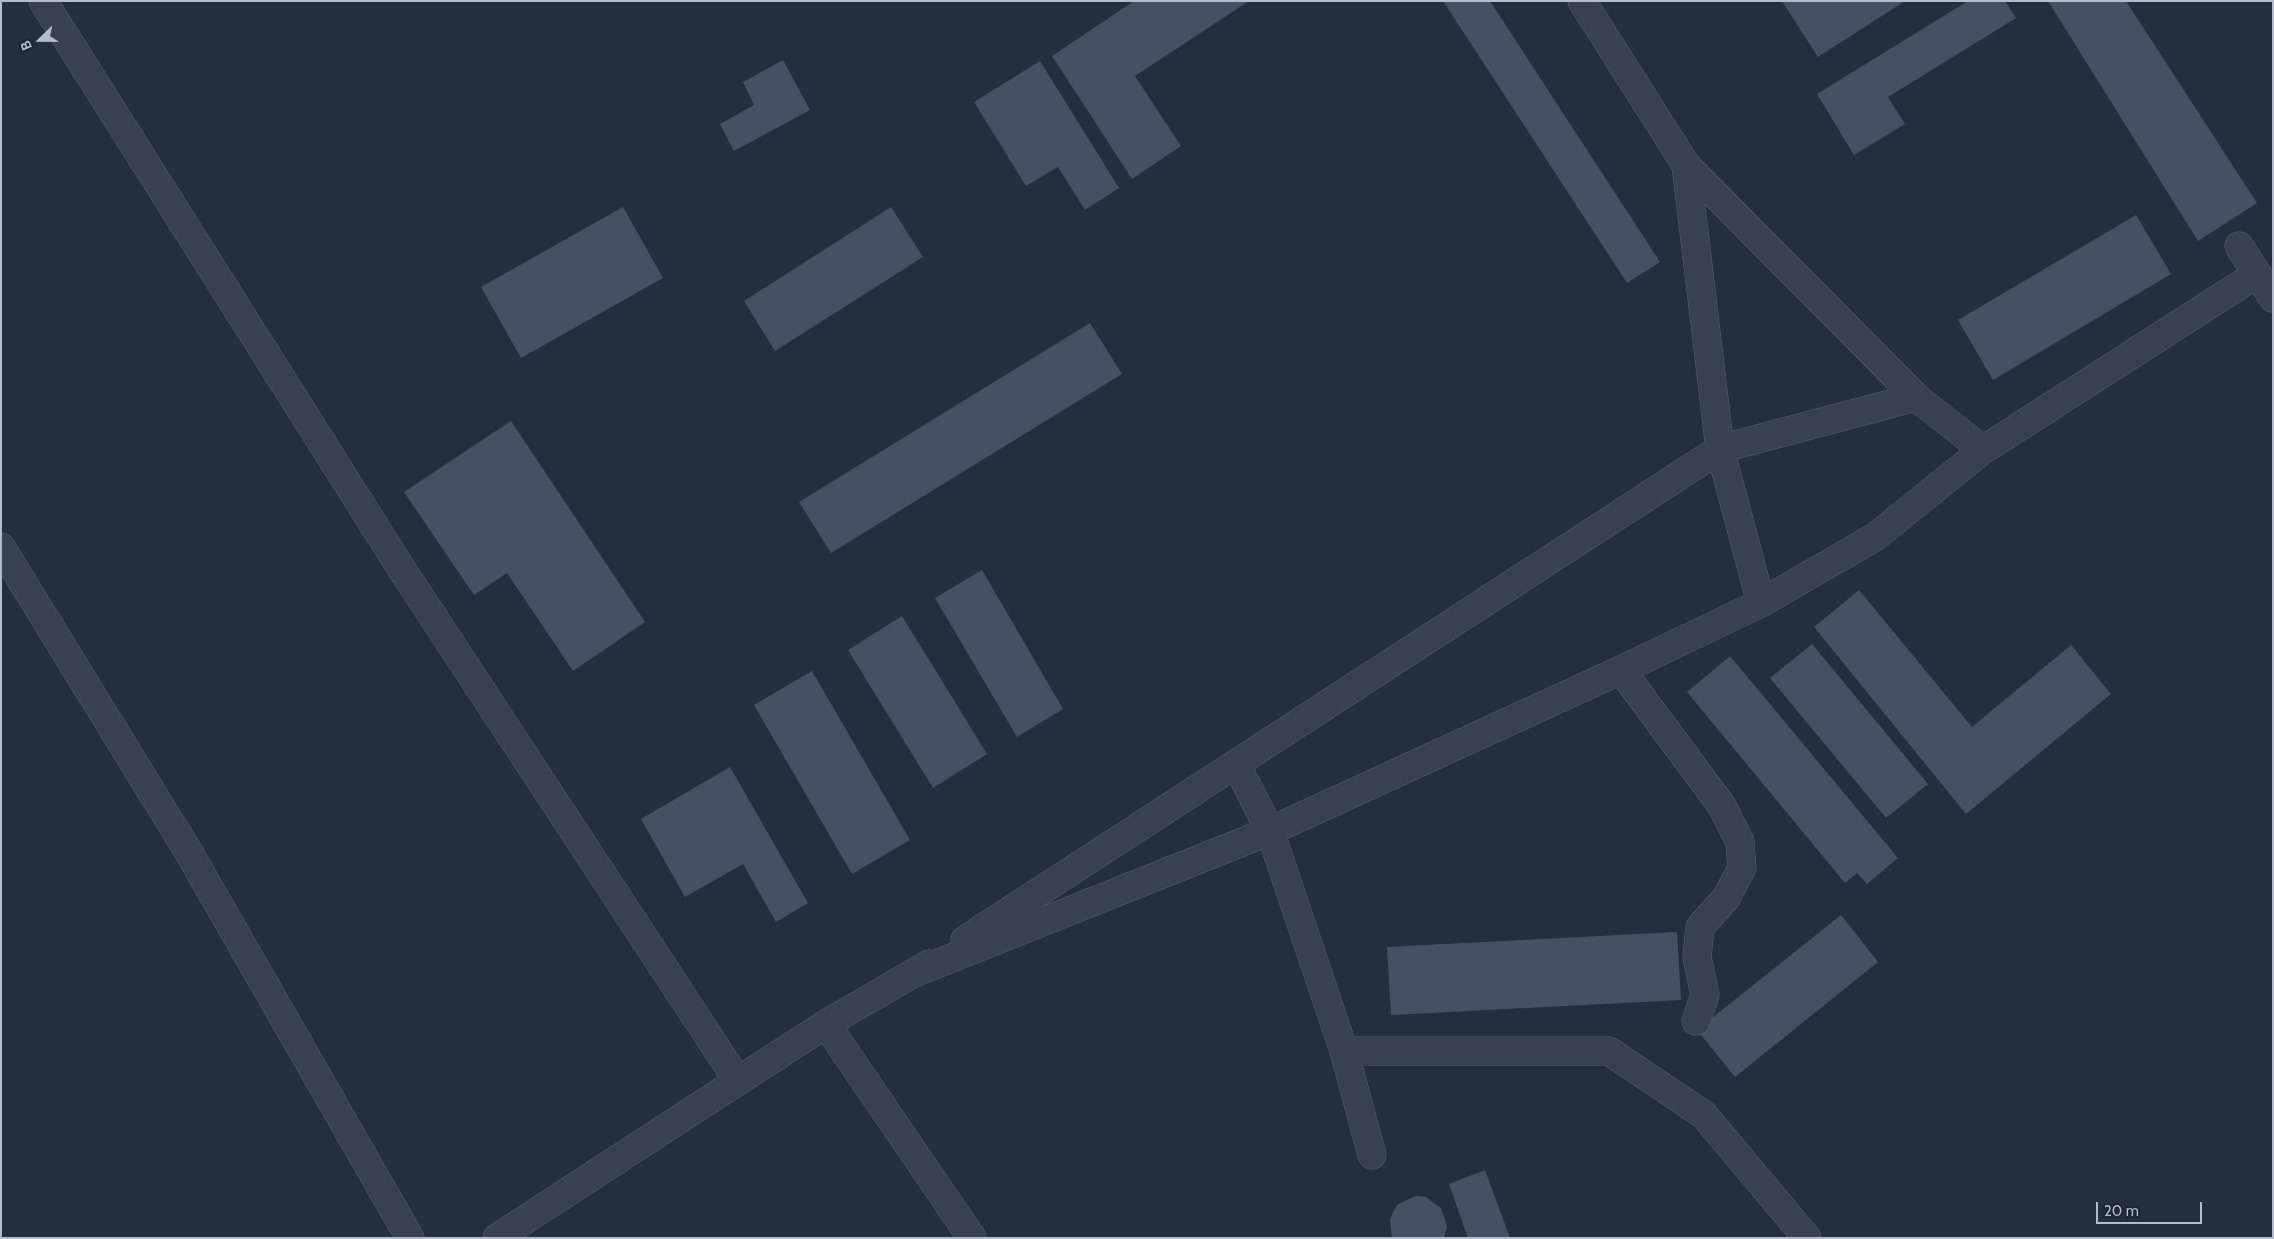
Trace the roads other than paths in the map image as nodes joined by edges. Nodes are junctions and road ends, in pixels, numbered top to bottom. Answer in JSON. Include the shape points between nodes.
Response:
{"nodes":[{"id":1,"x":43,"y":1,"type":"edge"},
{"id":2,"x":1582,"y":1,"type":"edge"},
{"id":3,"x":1686,"y":165,"type":"junction"},
{"id":4,"x":2239,"y":246,"type":"dead end"},
{"id":5,"x":2257,"y":274,"type":"junction"},
{"id":6,"x":2273,"y":298,"type":"edge"},
{"id":7,"x":1916,"y":397,"type":"junction"},
{"id":8,"x":1720,"y":449,"type":"junction"},
{"id":9,"x":1983,"y":450,"type":"junction"},
{"id":10,"x":1,"y":547,"type":"edge"},
{"id":11,"x":1761,"y":603,"type":"junction"},
{"id":12,"x":1621,"y":670,"type":"junction"},
{"id":13,"x":1236,"y":764,"type":"junction"},
{"id":14,"x":1270,"y":831,"type":"junction"},
{"id":15,"x":914,"y":974,"type":"junction"},
{"id":16,"x":1696,"y":1021,"type":"dead end"},
{"id":17,"x":826,"y":1024,"type":"junction"},
{"id":18,"x":1344,"y":1050,"type":"junction"},
{"id":19,"x":738,"y":1081,"type":"junction"},
{"id":20,"x":1372,"y":1155,"type":"dead end"},
{"id":21,"x":410,"y":1238,"type":"edge"},
{"id":22,"x":497,"y":1238,"type":"edge"},
{"id":23,"x":972,"y":1238,"type":"edge"},
{"id":24,"x":1807,"y":1238,"type":"edge"}],
"edges":[{"from":1,"to":19,"type":"street","via":[[401,568]]},
{"from":2,"to":3,"type":"street"},
{"from":3,"to":7,"type":"street"},
{"from":3,"to":8,"type":"street"},
{"from":4,"to":5,"type":"street"},
{"from":5,"to":6,"type":"street"},
{"from":5,"to":9,"type":"street"},
{"from":7,"to":8,"type":"street"},
{"from":7,"to":9,"type":"street"},
{"from":8,"to":11,"type":"street"},
{"from":8,"to":13,"type":"street"},
{"from":9,"to":11,"type":"street","via":[[1875,537]]},
{"from":10,"to":21,"type":"street","via":[[188,851]]},
{"from":11,"to":12,"type":"street"},
{"from":12,"to":14,"type":"street"},
{"from":12,"to":16,"type":"street","via":[[1722,806],[1740,842],[1742,868],[1726,898],[1700,927],[1697,957],[1705,995]]},
{"from":13,"to":14,"type":"street"},
{"from":13,"to":15,"type":"street"},
{"from":14,"to":15,"type":"street"},
{"from":14,"to":18,"type":"street"},
{"from":15,"to":17,"type":"street"},
{"from":17,"to":19,"type":"street"},
{"from":17,"to":23,"type":"street"},
{"from":18,"to":20,"type":"street"},
{"from":18,"to":24,"type":"street","via":[[1609,1051],[1704,1115]]},
{"from":19,"to":22,"type":"street"}]}
